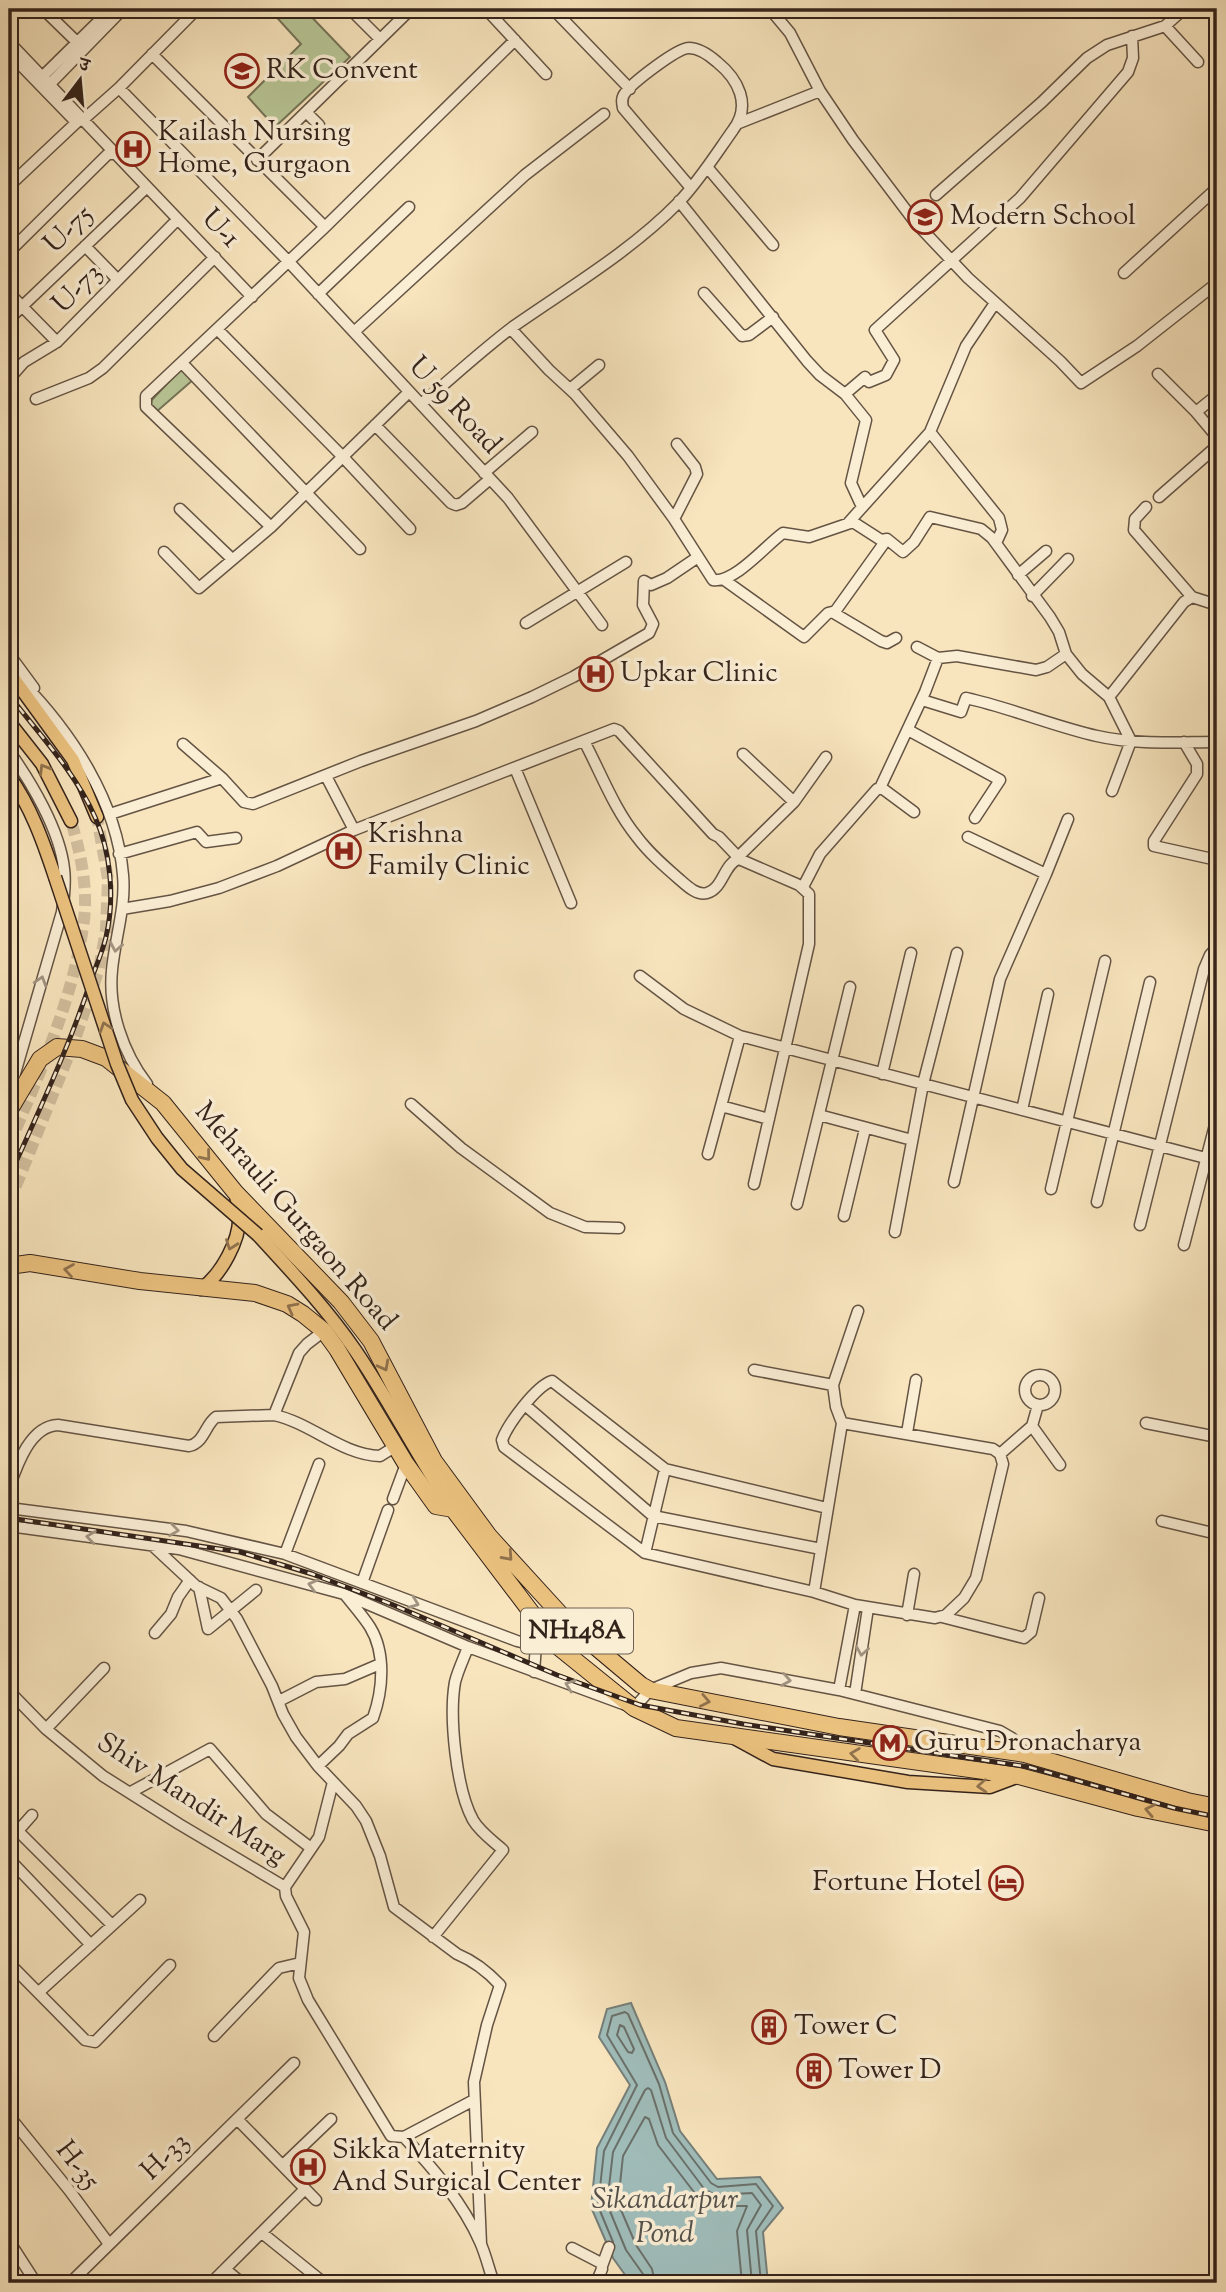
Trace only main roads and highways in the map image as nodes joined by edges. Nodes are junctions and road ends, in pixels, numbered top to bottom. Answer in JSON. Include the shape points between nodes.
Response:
{"nodes":[{"id":1,"x":9,"y":670,"type":"edge"},
{"id":2,"x":9,"y":722,"type":"edge"},
{"id":3,"x":9,"y":776,"type":"edge"},
{"id":4,"x":104,"y":815,"type":"tunnel mouth"},
{"id":5,"x":71,"y":821,"type":"tunnel mouth"},
{"id":6,"x":9,"y":1111,"type":"edge"},
{"id":7,"x":235,"y":1192,"type":"junction"},
{"id":8,"x":9,"y":1259,"type":"edge"},
{"id":9,"x":30,"y":1263,"type":"junction"},
{"id":10,"x":9,"y":1266,"type":"edge"},
{"id":11,"x":201,"y":1289,"type":"junction"},
{"id":12,"x":453,"y":1509,"type":"junction"},
{"id":13,"x":1217,"y":1807,"type":"edge"},
{"id":14,"x":1217,"y":1824,"type":"edge"}],
"edges":[{"from":1,"to":4,"type":"main road","via":[[74,760]]},
{"from":5,"to":2,"type":"main road","one_way":true,"via":[[42,764]]},
{"from":12,"to":3,"type":"main road","one_way":true,"bridge":true,"via":[[325,1310],[258,1235],[182,1169],[132,1100],[40,833]]},
{"from":6,"to":7,"type":"highway","name":"Mehrauli Gurgaon Road","number":"NH148A","one_way":true,"via":[[40,1059],[57,1047],[82,1049],[106,1058],[163,1103]]},
{"from":7,"to":11,"type":"main road","one_way":true,"via":[[240,1217],[233,1244],[220,1272]]},
{"from":7,"to":13,"type":"highway","name":"Mehrauli Gurgaon Road","number":"NH148A","one_way":true,"via":[[341,1302],[371,1341],[435,1461],[489,1536],[572,1627],[641,1685],[839,1727],[1025,1754]]},
{"from":8,"to":9,"type":"main road"},
{"from":9,"to":10,"type":"highway","name":"Mehrauli Gurgaon Road","number":"NH148A"},
{"from":11,"to":9,"type":"highway","name":"Mehrauli Gurgaon Road","number":"NH148A","one_way":true},
{"from":12,"to":11,"type":"highway","name":"Mehrauli Gurgaon Road","number":"NH148A","one_way":true,"via":[[436,1506],[324,1331],[287,1304],[255,1293]]},
{"from":14,"to":12,"type":"highway","name":"Mehrauli Gurgaon Road","number":"NH148A","one_way":true,"via":[[1019,1776],[676,1728],[635,1708],[556,1645]]}]}
